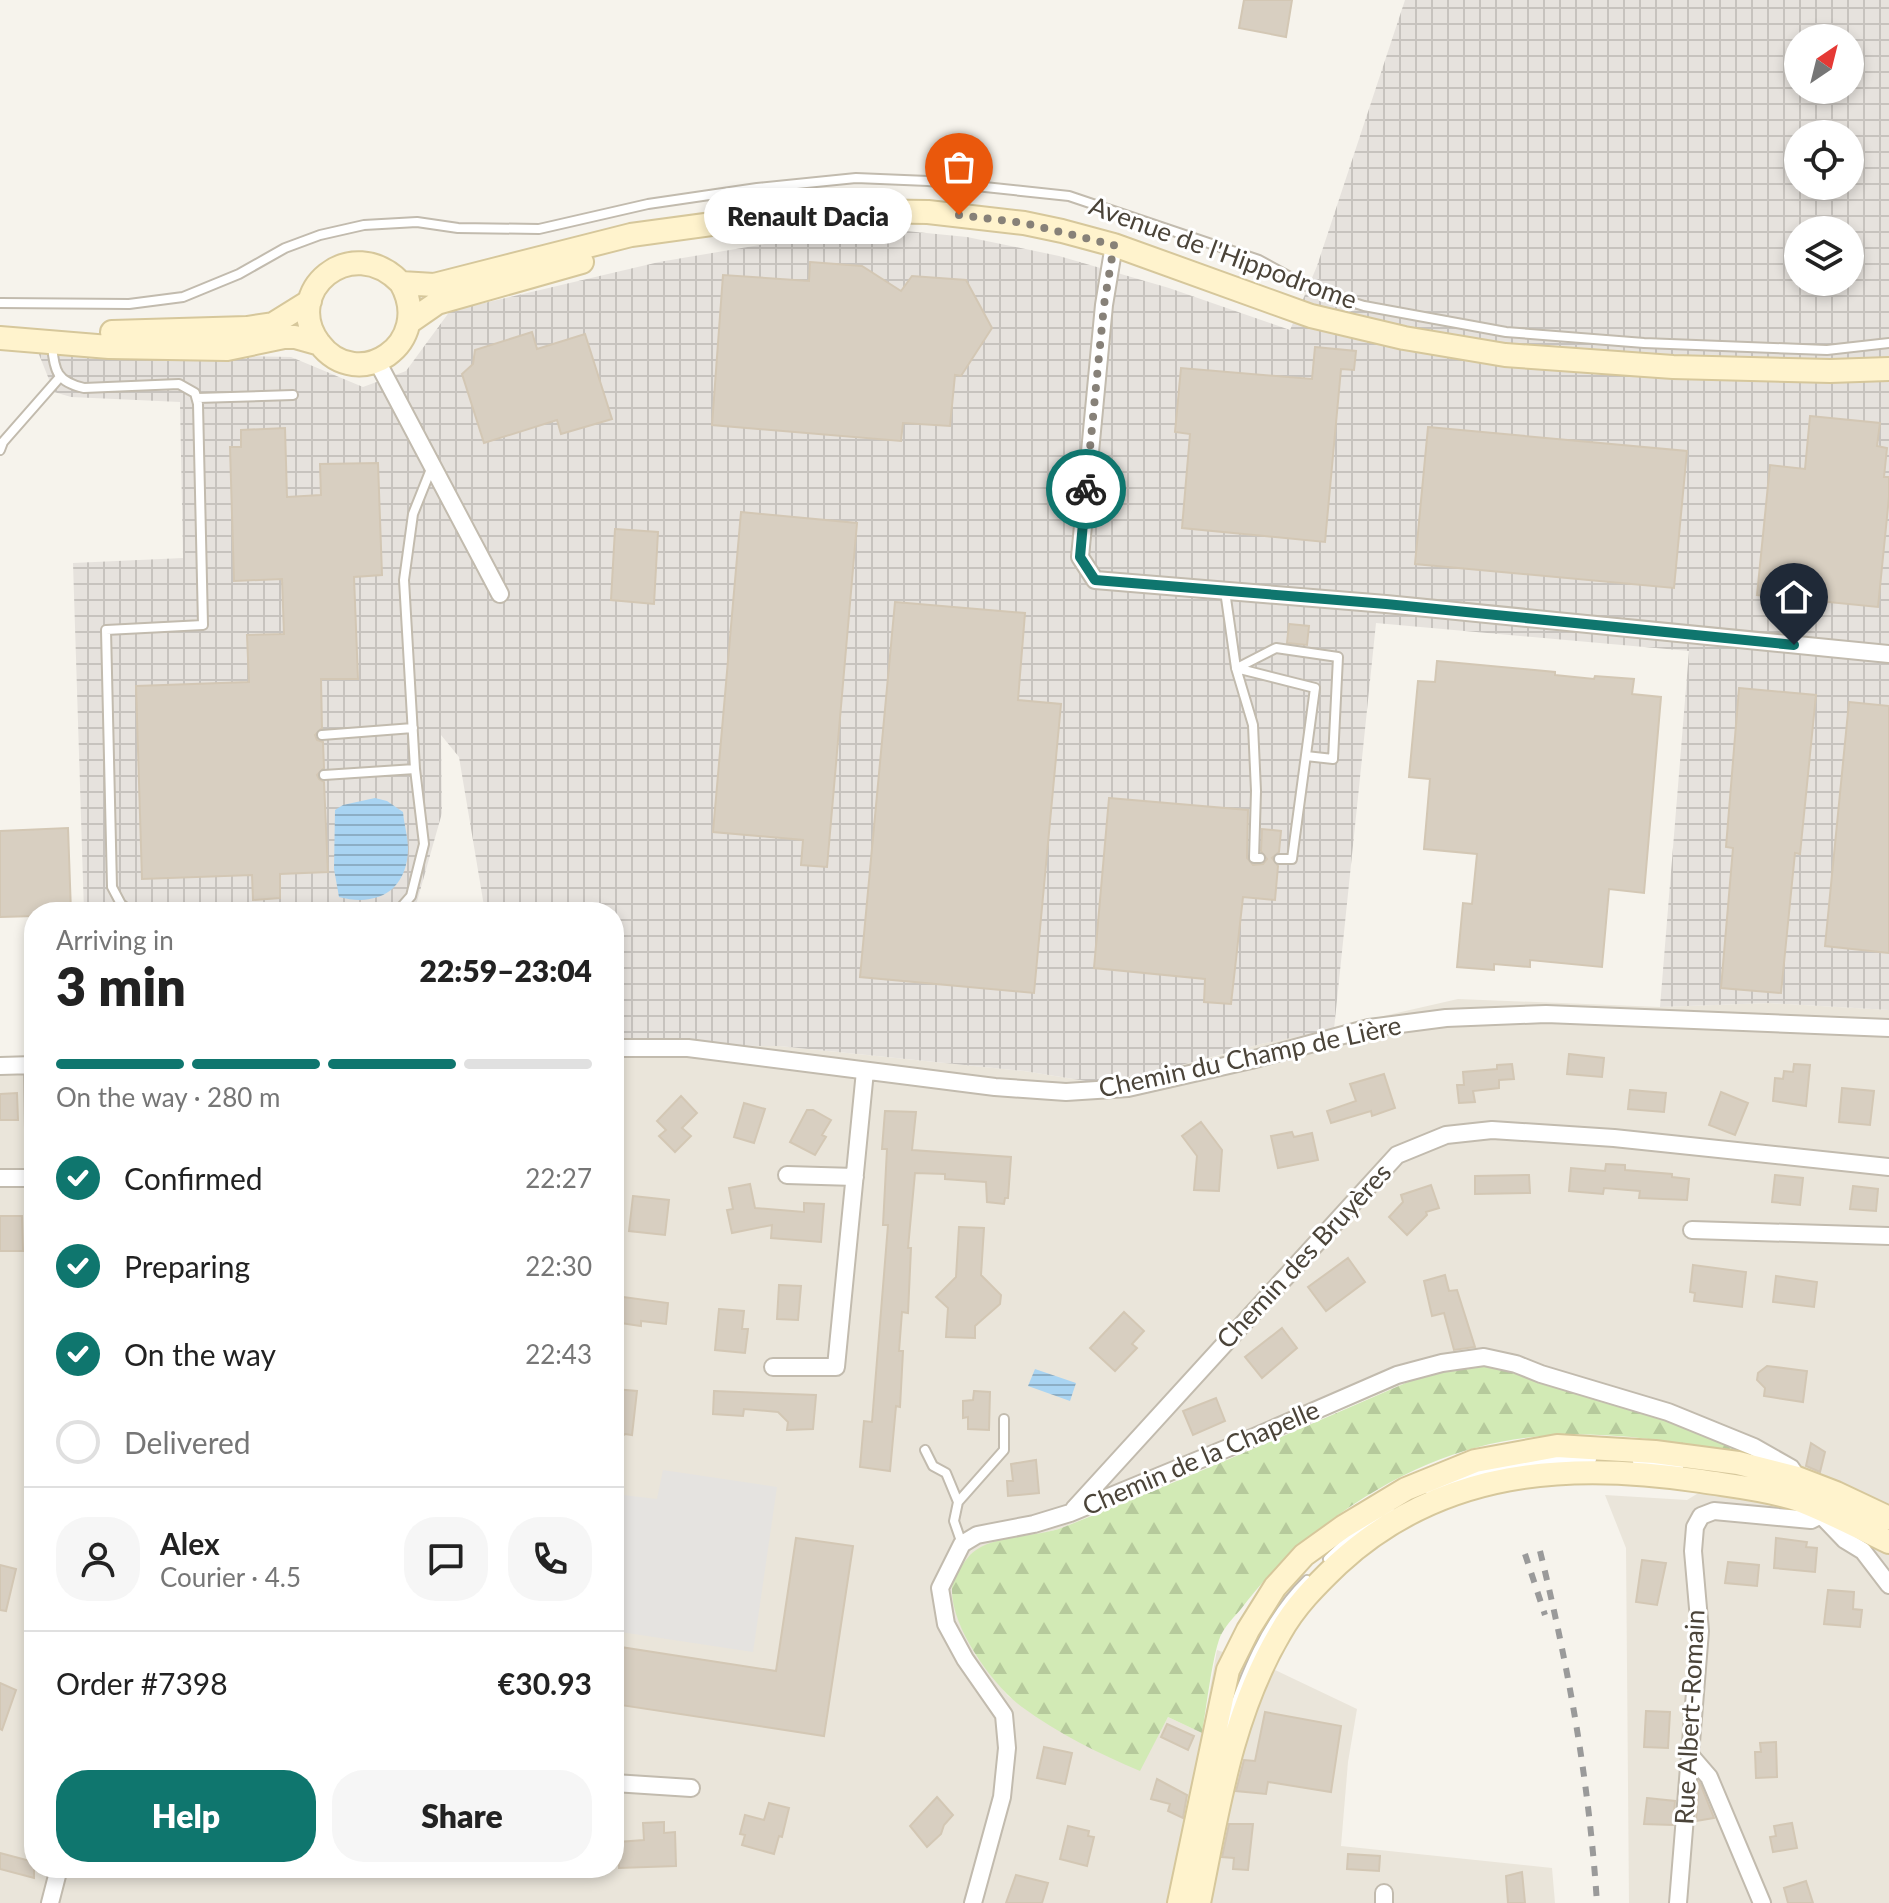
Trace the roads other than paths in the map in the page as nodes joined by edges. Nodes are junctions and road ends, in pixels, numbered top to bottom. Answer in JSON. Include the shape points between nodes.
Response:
{"nodes":[{"id":1,"x":686,"y":229,"type":"junction"},
{"id":2,"x":1114,"y":245,"type":"junction"},
{"id":3,"x":401,"y":283,"type":"junction"},
{"id":4,"x":310,"y":301,"type":"junction"},
{"id":5,"x":0,"y":303,"type":"edge"},
{"id":6,"x":411,"y":321,"type":"junction"},
{"id":7,"x":0,"y":338,"type":"edge"},
{"id":8,"x":51,"y":340,"type":"junction"},
{"id":9,"x":1889,"y":343,"type":"edge"},
{"id":10,"x":320,"y":344,"type":"junction"},
{"id":11,"x":377,"y":361,"type":"junction"},
{"id":12,"x":1889,"y":369,"type":"edge"},
{"id":13,"x":60,"y":377,"type":"junction"},
{"id":14,"x":293,"y":395,"type":"dead end"},
{"id":15,"x":197,"y":398,"type":"junction"},
{"id":16,"x":0,"y":450,"type":"edge"},
{"id":17,"x":432,"y":467,"type":"junction"},
{"id":18,"x":1225,"y":590,"type":"junction"},
{"id":19,"x":500,"y":594,"type":"dead end"},
{"id":20,"x":1889,"y":654,"type":"edge"},
{"id":21,"x":1236,"y":668,"type":"junction"},
{"id":22,"x":413,"y":728,"type":"junction"},
{"id":23,"x":322,"y":735,"type":"dead end"},
{"id":24,"x":1306,"y":756,"type":"junction"},
{"id":25,"x":415,"y":769,"type":"junction"},
{"id":26,"x":324,"y":775,"type":"dead end"},
{"id":27,"x":1260,"y":858,"type":"dead end"},
{"id":28,"x":1279,"y":859,"type":"dead end"},
{"id":29,"x":120,"y":902,"type":"edge"},
{"id":30,"x":406,"y":902,"type":"edge"},
{"id":31,"x":1889,"y":1028,"type":"edge"},
{"id":32,"x":624,"y":1048,"type":"edge"},
{"id":33,"x":24,"y":1065,"type":"edge"},
{"id":34,"x":0,"y":1066,"type":"edge"},
{"id":35,"x":865,"y":1071,"type":"junction"},
{"id":36,"x":1889,"y":1167,"type":"edge"},
{"id":37,"x":787,"y":1175,"type":"dead end"},
{"id":38,"x":855,"y":1177,"type":"junction"},
{"id":39,"x":0,"y":1178,"type":"edge"},
{"id":40,"x":24,"y":1178,"type":"edge"},
{"id":41,"x":1692,"y":1230,"type":"dead end"},
{"id":42,"x":1889,"y":1236,"type":"edge"},
{"id":43,"x":773,"y":1367,"type":"dead end"},
{"id":44,"x":1004,"y":1419,"type":"dead end"},
{"id":45,"x":925,"y":1450,"type":"dead end"},
{"id":46,"x":1606,"y":1460,"type":"dead end"},
{"id":47,"x":1622,"y":1461,"type":"dead end"},
{"id":48,"x":1684,"y":1468,"type":"dead end"},
{"id":49,"x":1699,"y":1470,"type":"dead end"},
{"id":50,"x":1797,"y":1478,"type":"junction"},
{"id":51,"x":958,"y":1502,"type":"junction"},
{"id":52,"x":1828,"y":1505,"type":"junction"},
{"id":53,"x":1070,"y":1513,"type":"junction"},
{"id":54,"x":1889,"y":1518,"type":"edge"},
{"id":55,"x":1889,"y":1542,"type":"edge"},
{"id":56,"x":962,"y":1544,"type":"junction"},
{"id":57,"x":1889,"y":1585,"type":"edge"},
{"id":58,"x":1690,"y":1755,"type":"junction"},
{"id":59,"x":624,"y":1784,"type":"edge"},
{"id":60,"x":691,"y":1788,"type":"dead end"},
{"id":61,"x":56,"y":1878,"type":"edge"},
{"id":62,"x":50,"y":1903,"type":"edge"},
{"id":63,"x":973,"y":1903,"type":"edge"},
{"id":64,"x":1179,"y":1903,"type":"edge"},
{"id":65,"x":1188,"y":1903,"type":"edge"},
{"id":66,"x":1199,"y":1903,"type":"edge"},
{"id":67,"x":1678,"y":1903,"type":"edge"},
{"id":68,"x":1762,"y":1903,"type":"edge"}],
"edges":[{"from":1,"to":2,"type":"main road","name":"Avenue de l'Hippodrome","via":[[786,214],[928,212],[1024,223]]},
{"from":1,"to":3,"type":"main road","name":"Avenue de l'Hippodrome","via":[[631,235],[434,285]]},
{"from":1,"to":6,"type":"main road","name":"Avenue de l'Hippodrome","via":[[437,303]]},
{"from":2,"to":12,"type":"main road","name":"Avenue de l'Hippodrome","via":[[1311,316],[1505,355],[1689,367]]},
{"from":2,"to":18,"type":"street","via":[[1080,557],[1095,580]]},
{"from":3,"to":4,"type":"main road","name":"Avenue de l'Hippodrome","via":[[378,265],[350,263],[325,276]]},
{"from":3,"to":6,"type":"main road"},
{"from":4,"to":8,"type":"main road","name":"Avenue de l'Hippodrome","via":[[273,324],[247,328]]},
{"from":4,"to":10,"type":"main road","via":[[312,331]]},
{"from":5,"to":9,"type":"lane","name":"Avenue de l'Hippodrome","via":[[129,304],[183,297],[285,248],[364,225],[417,222],[539,229],[648,204],[856,178],[1069,196],[1259,260],[1316,291],[1364,306],[1506,332],[1827,350]]},
{"from":6,"to":11,"type":"main road","name":"Avenue de l'Hippodrome","via":[[399,346]]},
{"from":7,"to":8,"type":"main road","name":"Avenue de l'Hippodrome"},
{"from":8,"to":10,"type":"main road","name":"Avenue de l'Hippodrome","via":[[109,347],[227,349],[295,337]]},
{"from":8,"to":13,"type":"lane"},
{"from":10,"to":11,"type":"main road","name":"Avenue de l'Hippodrome","via":[[346,362]]},
{"from":11,"to":17,"type":"street"},
{"from":13,"to":15,"type":"lane","via":[[84,388],[179,384]]},
{"from":13,"to":16,"type":"lane"},
{"from":14,"to":15,"type":"lane"},
{"from":15,"to":29,"type":"lane","via":[[203,625],[106,630],[112,887]]},
{"from":17,"to":19,"type":"street"},
{"from":17,"to":22,"type":"lane","via":[[413,514],[404,580]]},
{"from":18,"to":20,"type":"street"},
{"from":18,"to":21,"type":"lane"},
{"from":21,"to":24,"type":"lane","via":[[1315,688]]},
{"from":21,"to":24,"type":"lane","via":[[1276,648],[1338,657],[1333,759]]},
{"from":21,"to":27,"type":"lane","via":[[1253,725],[1254,858]]},
{"from":22,"to":23,"type":"lane"},
{"from":22,"to":25,"type":"lane"},
{"from":24,"to":28,"type":"lane","via":[[1292,859]]},
{"from":25,"to":26,"type":"lane"},
{"from":25,"to":30,"type":"lane","via":[[424,844]]},
{"from":31,"to":35,"type":"street","name":"Chemin du Champ de Lière","via":[[1578,1014],[1446,1018],[1369,1028],[1128,1088],[1066,1092]]},
{"from":32,"to":35,"type":"street","name":"Chemin du Champ de Lière","via":[[688,1048]]},
{"from":33,"to":34,"type":"street"},
{"from":35,"to":38,"type":"street"},
{"from":36,"to":53,"type":"street","name":"Chemin des Bruyères","via":[[1492,1130],[1446,1135],[1397,1155]]},
{"from":37,"to":38,"type":"street"},
{"from":38,"to":43,"type":"street","via":[[836,1367]]},
{"from":39,"to":40,"type":"street"},
{"from":41,"to":42,"type":"street"},
{"from":44,"to":51,"type":"lane","via":[[1004,1450]]},
{"from":45,"to":51,"type":"lane","via":[[933,1466],[946,1473]]},
{"from":46,"to":65,"type":"lane","via":[[1560,1457],[1485,1471],[1410,1498],[1351,1537],[1298,1589],[1254,1658],[1225,1731]]},
{"from":47,"to":48,"type":"lane"},
{"from":49,"to":52,"type":"lane","via":[[1792,1487]]},
{"from":50,"to":52,"type":"main road"},
{"from":50,"to":53,"type":"street","name":"Chemin de la Chapelle","via":[[1791,1468],[1766,1453],[1668,1412],[1484,1357],[1397,1375]]},
{"from":50,"to":64,"type":"main road","via":[[1738,1463],[1557,1446],[1475,1461],[1406,1489],[1343,1527],[1304,1555],[1275,1587],[1228,1670]]},
{"from":51,"to":56,"type":"lane","via":[[954,1521]]},
{"from":52,"to":54,"type":"main road"},
{"from":52,"to":55,"type":"main road"},
{"from":52,"to":57,"type":"street","via":[[1845,1540],[1863,1551]]},
{"from":52,"to":58,"type":"street","name":"Rue Albert-Romain","via":[[1811,1520],[1714,1511],[1701,1516],[1693,1551],[1700,1631]]},
{"from":52,"to":66,"type":"main road","via":[[1691,1479],[1546,1472],[1484,1483],[1440,1498],[1372,1536],[1302,1601],[1254,1682],[1231,1747]]},
{"from":53,"to":56,"type":"street","name":"Chemin de la Chapelle","via":[[977,1535]]},
{"from":56,"to":63,"type":"street","via":[[940,1588],[942,1608],[965,1659],[1004,1715],[1007,1748],[1002,1797]]},
{"from":58,"to":67,"type":"street","name":"Rue Albert-Romain"},
{"from":58,"to":68,"type":"street","via":[[1709,1777]]},
{"from":59,"to":60,"type":"street"},
{"from":61,"to":62,"type":"street"}]}
